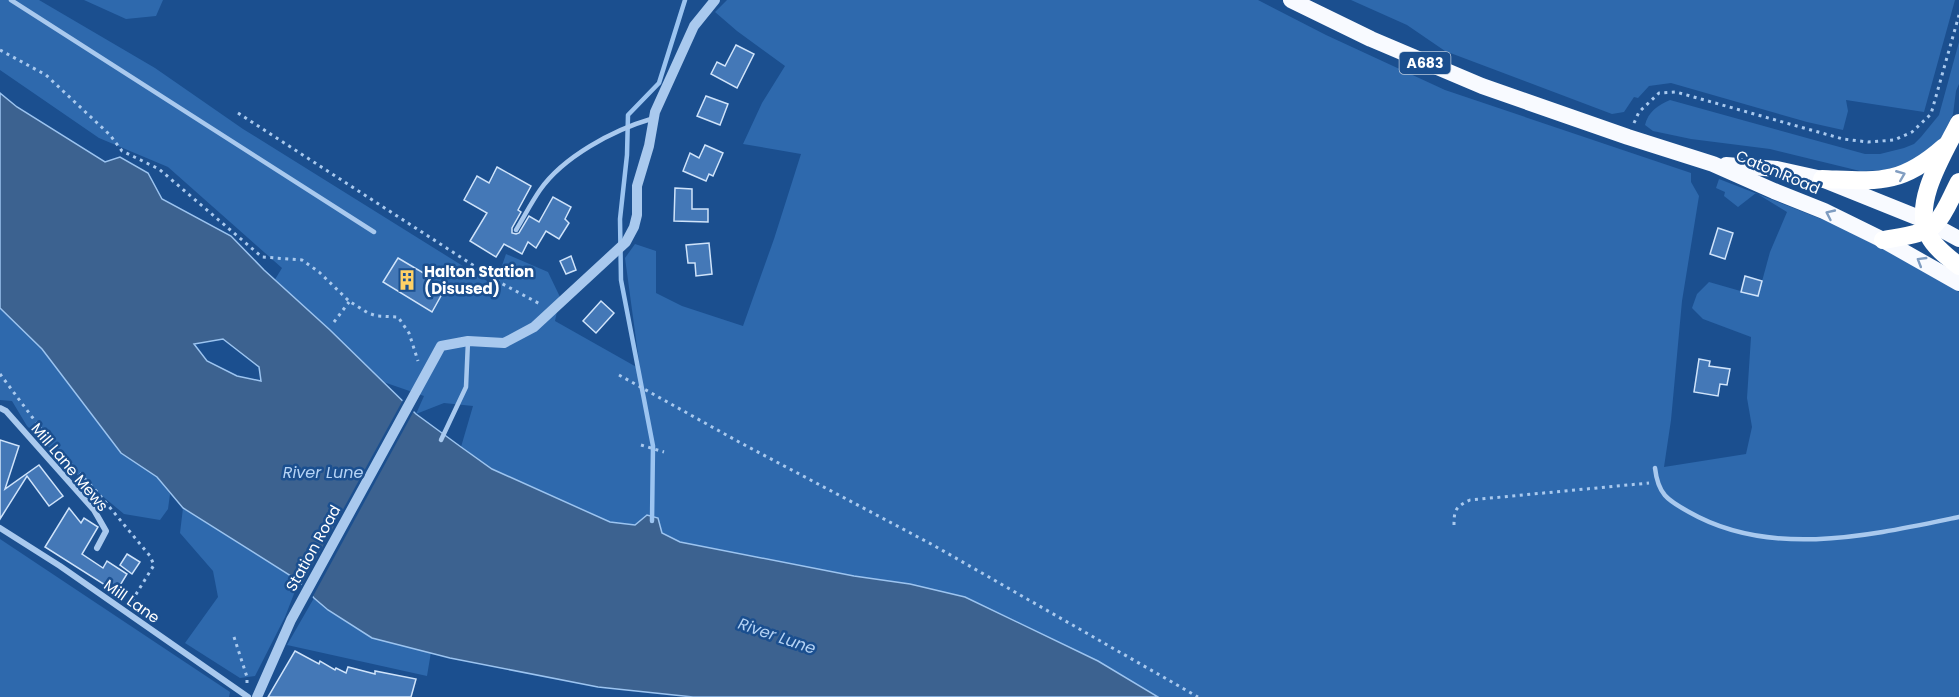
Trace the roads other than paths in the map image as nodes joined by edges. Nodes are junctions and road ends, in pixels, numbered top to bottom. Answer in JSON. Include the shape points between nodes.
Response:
{"nodes":[{"id":1,"x":10,"y":0,"type":"edge"},
{"id":2,"x":716,"y":0,"type":"edge"},
{"id":3,"x":1291,"y":0,"type":"edge"},
{"id":4,"x":654,"y":119,"type":"junction"},
{"id":5,"x":1959,"y":123,"type":"edge"},
{"id":6,"x":1950,"y":142,"type":"junction"},
{"id":7,"x":1713,"y":164,"type":"junction"},
{"id":8,"x":1822,"y":179,"type":"junction"},
{"id":9,"x":1959,"y":182,"type":"edge"},
{"id":10,"x":1928,"y":225,"type":"junction"},
{"id":11,"x":516,"y":230,"type":"dead end"},
{"id":12,"x":374,"y":232,"type":"dead end"},
{"id":13,"x":1959,"y":239,"type":"edge"},
{"id":14,"x":1883,"y":240,"type":"junction"},
{"id":15,"x":1959,"y":266,"type":"edge"},
{"id":16,"x":1959,"y":283,"type":"edge"},
{"id":17,"x":468,"y":341,"type":"junction"},
{"id":18,"x":0,"y":408,"type":"edge"},
{"id":19,"x":441,"y":440,"type":"dead end"},
{"id":20,"x":1656,"y":468,"type":"dead end"},
{"id":21,"x":1959,"y":517,"type":"edge"},
{"id":22,"x":0,"y":528,"type":"edge"},
{"id":23,"x":97,"y":548,"type":"dead end"},
{"id":24,"x":248,"y":697,"type":"edge"},
{"id":25,"x":257,"y":697,"type":"edge"}],
"edges":[{"from":1,"to":12,"type":"lane"},
{"from":2,"to":4,"type":"street","via":[[694,26]]},
{"from":3,"to":7,"type":"highway","number":"A683","via":[[1432,66]]},
{"from":4,"to":11,"type":"lane","via":[[594,144],[562,165],[540,189]]},
{"from":4,"to":17,"type":"street","via":[[637,186],[637,215],[626,242],[534,327],[504,343]]},
{"from":5,"to":6,"type":"highway"},
{"from":8,"to":6,"type":"highway","one_way":true,"via":[[1890,179],[1926,163]]},
{"from":6,"to":10,"type":"highway","via":[[1926,193]]},
{"from":7,"to":8,"type":"highway","name":"Caton Road","number":"A683","via":[[1778,169]]},
{"from":14,"to":7,"type":"highway","name":"Caton Road","number":"A683","one_way":true},
{"from":8,"to":10,"type":"highway","name":"Caton Road","number":"A683"},
{"from":9,"to":10,"type":"highway","via":[[1943,214]]},
{"from":10,"to":13,"type":"highway","name":"Caton Road","number":"A683"},
{"from":10,"to":14,"type":"highway","via":[[1911,235]]},
{"from":10,"to":15,"type":"highway","via":[[1929,237]]},
{"from":16,"to":14,"type":"highway","name":"Caton Road","number":"A683","one_way":true},
{"from":17,"to":19,"type":"lane","via":[[466,387]]},
{"from":17,"to":25,"type":"street","name":"Station Road","via":[[441,346],[291,620]]},
{"from":18,"to":23,"type":"street","name":"Mill Lane Mews","via":[[94,510],[106,531]]},
{"from":20,"to":21,"type":"lane","via":[[1662,494],[1678,506],[1700,519],[1761,538],[1847,536]]},
{"from":22,"to":24,"type":"street","name":"Mill Lane"}]}
